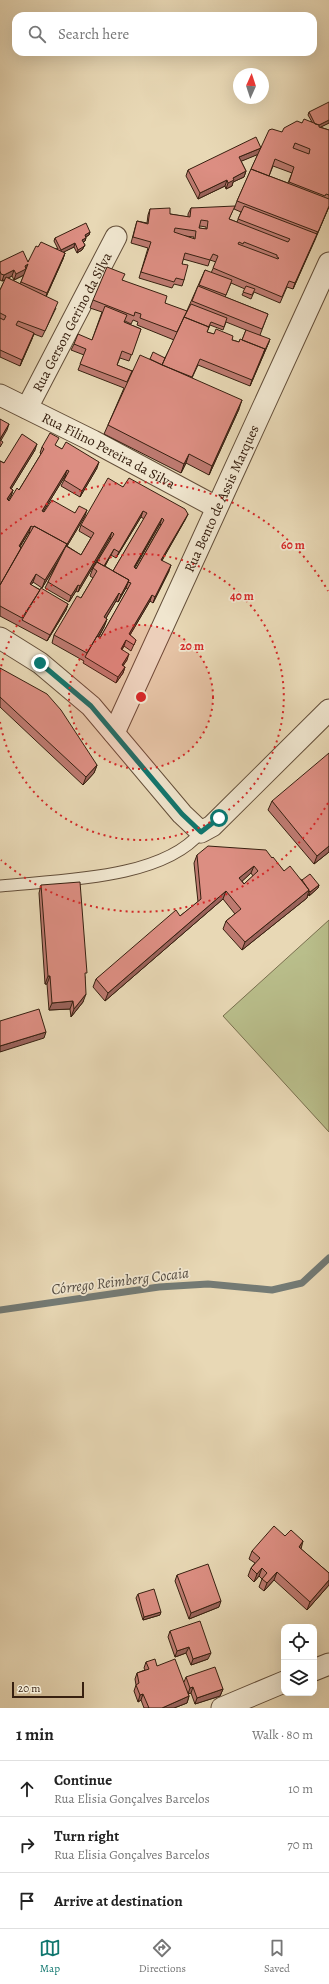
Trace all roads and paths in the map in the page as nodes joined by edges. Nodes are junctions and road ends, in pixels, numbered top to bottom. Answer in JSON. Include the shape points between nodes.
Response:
{"nodes":[{"id":1,"x":116,"y":237,"type":"dead end"},
{"id":2,"x":329,"y":263,"type":"edge"},
{"id":3,"x":0,"y":395,"type":"edge"},
{"id":4,"x":27,"y":408,"type":"junction"},
{"id":5,"x":216,"y":507,"type":"junction"},
{"id":6,"x":0,"y":638,"type":"edge"},
{"id":7,"x":329,"y":710,"type":"edge"},
{"id":8,"x":114,"y":733,"type":"junction"},
{"id":9,"x":201,"y":832,"type":"junction"},
{"id":10,"x":0,"y":886,"type":"edge"},
{"id":11,"x":329,"y":1664,"type":"edge"},
{"id":12,"x":317,"y":1669,"type":"edge"},
{"id":13,"x":281,"y":1683,"type":"edge"},
{"id":14,"x":222,"y":1708,"type":"edge"}],
"edges":[{"from":1,"to":4,"type":"street","name":"Rua Gerson Gerino da Silva"},
{"from":2,"to":5,"type":"street","name":"Rua Bento de Assis Marques"},
{"from":3,"to":4,"type":"street","name":"Rua Filino Pereira da Silva"},
{"from":4,"to":5,"type":"street","name":"Rua Filino Pereira da Silva"},
{"from":5,"to":8,"type":"street","name":"Rua Bento de Assis Marques"},
{"from":6,"to":8,"type":"street","via":[[40,663],[68,685],[91,706]]},
{"from":7,"to":9,"type":"street","via":[[212,826]]},
{"from":8,"to":9,"type":"street","via":[[182,814]]},
{"from":9,"to":10,"type":"lane","via":[[193,841],[171,855],[136,869]]},
{"from":11,"to":12,"type":"street"},
{"from":13,"to":14,"type":"street"}]}
